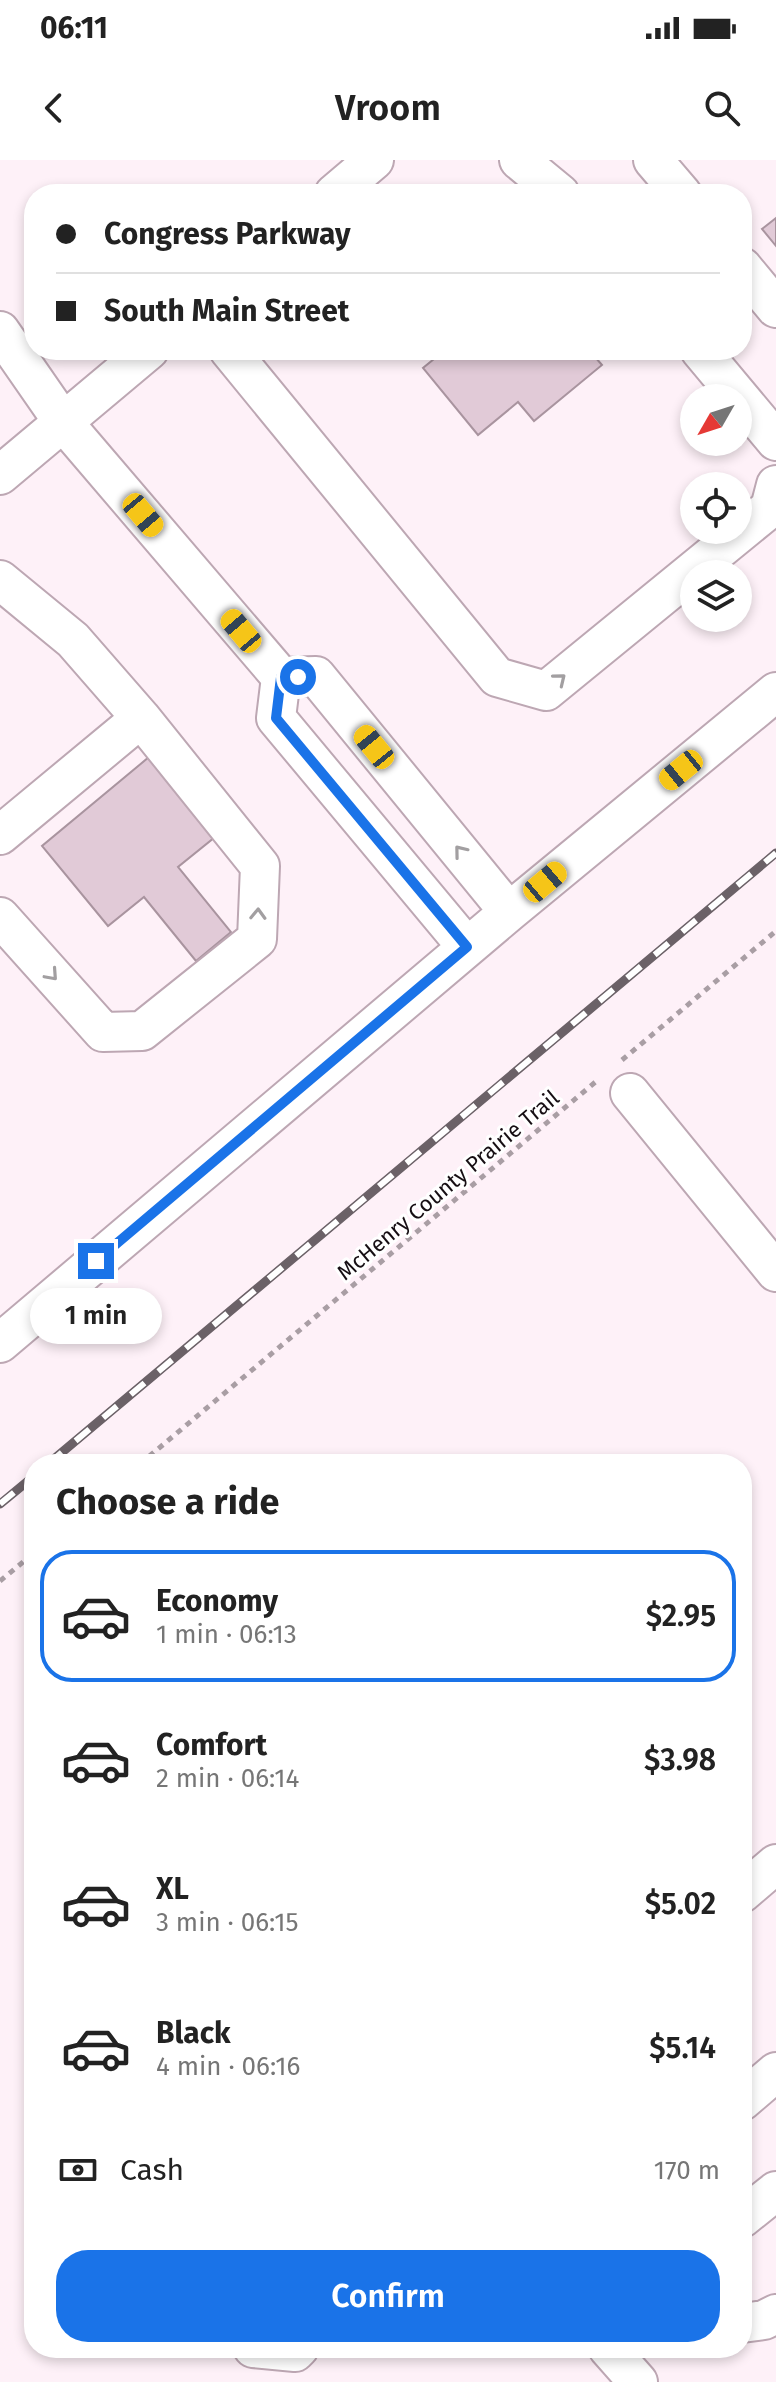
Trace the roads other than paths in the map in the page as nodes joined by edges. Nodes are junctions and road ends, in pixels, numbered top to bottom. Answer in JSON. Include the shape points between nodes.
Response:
{"nodes":[{"id":1,"x":374,"y":160,"type":"edge"},
{"id":2,"x":519,"y":160,"type":"edge"},
{"id":3,"x":653,"y":160,"type":"edge"},
{"id":4,"x":346,"y":184,"type":"edge"},
{"id":5,"x":548,"y":184,"type":"edge"},
{"id":6,"x":673,"y":184,"type":"edge"},
{"id":7,"x":752,"y":279,"type":"edge"},
{"id":8,"x":776,"y":308,"type":"edge"},
{"id":9,"x":0,"y":331,"type":"edge"},
{"id":10,"x":137,"y":360,"type":"edge"},
{"id":11,"x":237,"y":360,"type":"edge"},
{"id":12,"x":708,"y":360,"type":"edge"},
{"id":13,"x":63,"y":422,"type":"junction"},
{"id":14,"x":776,"y":441,"type":"edge"},
{"id":15,"x":0,"y":475,"type":"edge"},
{"id":16,"x":776,"y":485,"type":"edge"},
{"id":17,"x":0,"y":580,"type":"edge"},
{"id":18,"x":281,"y":677,"type":"junction"},
{"id":19,"x":776,"y":692,"type":"edge"},
{"id":20,"x":141,"y":718,"type":"junction"},
{"id":21,"x":0,"y":835,"type":"edge"},
{"id":22,"x":509,"y":912,"type":"junction"},
{"id":23,"x":0,"y":917,"type":"edge"},
{"id":24,"x":467,"y":947,"type":"junction"},
{"id":25,"x":630,"y":1093,"type":"dead end"},
{"id":26,"x":776,"y":1272,"type":"edge"},
{"id":27,"x":0,"y":1343,"type":"edge"},
{"id":28,"x":776,"y":1864,"type":"edge"},
{"id":29,"x":752,"y":1884,"type":"edge"},
{"id":30,"x":776,"y":2072,"type":"edge"},
{"id":31,"x":752,"y":2092,"type":"edge"},
{"id":32,"x":776,"y":2191,"type":"edge"},
{"id":33,"x":752,"y":2210,"type":"edge"},
{"id":34,"x":776,"y":2314,"type":"edge"},
{"id":35,"x":752,"y":2322,"type":"edge"},
{"id":36,"x":618,"y":2358,"type":"edge"},
{"id":37,"x":638,"y":2382,"type":"edge"}],
"edges":[{"from":1,"to":4,"type":"street"},
{"from":2,"to":5,"type":"street"},
{"from":3,"to":6,"type":"street"},
{"from":7,"to":8,"type":"street"},
{"from":9,"to":13,"type":"street"},
{"from":10,"to":13,"type":"street"},
{"from":11,"to":16,"type":"street","one_way":true,"via":[[497,677],[546,691],[770,508]]},
{"from":12,"to":14,"type":"street"},
{"from":13,"to":15,"type":"street"},
{"from":13,"to":18,"type":"street"},
{"from":17,"to":20,"type":"street","via":[[73,640]]},
{"from":22,"to":18,"type":"street","one_way":true,"via":[[316,676]]},
{"from":18,"to":24,"type":"street","via":[[276,718]]},
{"from":19,"to":22,"type":"street"},
{"from":20,"to":21,"type":"street"},
{"from":23,"to":20,"type":"street","one_way":true,"via":[[103,1032],[142,1031],[257,939],[260,866]]},
{"from":22,"to":24,"type":"street"},
{"from":24,"to":27,"type":"street"},
{"from":25,"to":26,"type":"street"},
{"from":28,"to":29,"type":"street"},
{"from":30,"to":31,"type":"street"},
{"from":32,"to":33,"type":"street"},
{"from":34,"to":35,"type":"street"},
{"from":36,"to":37,"type":"street"}]}
